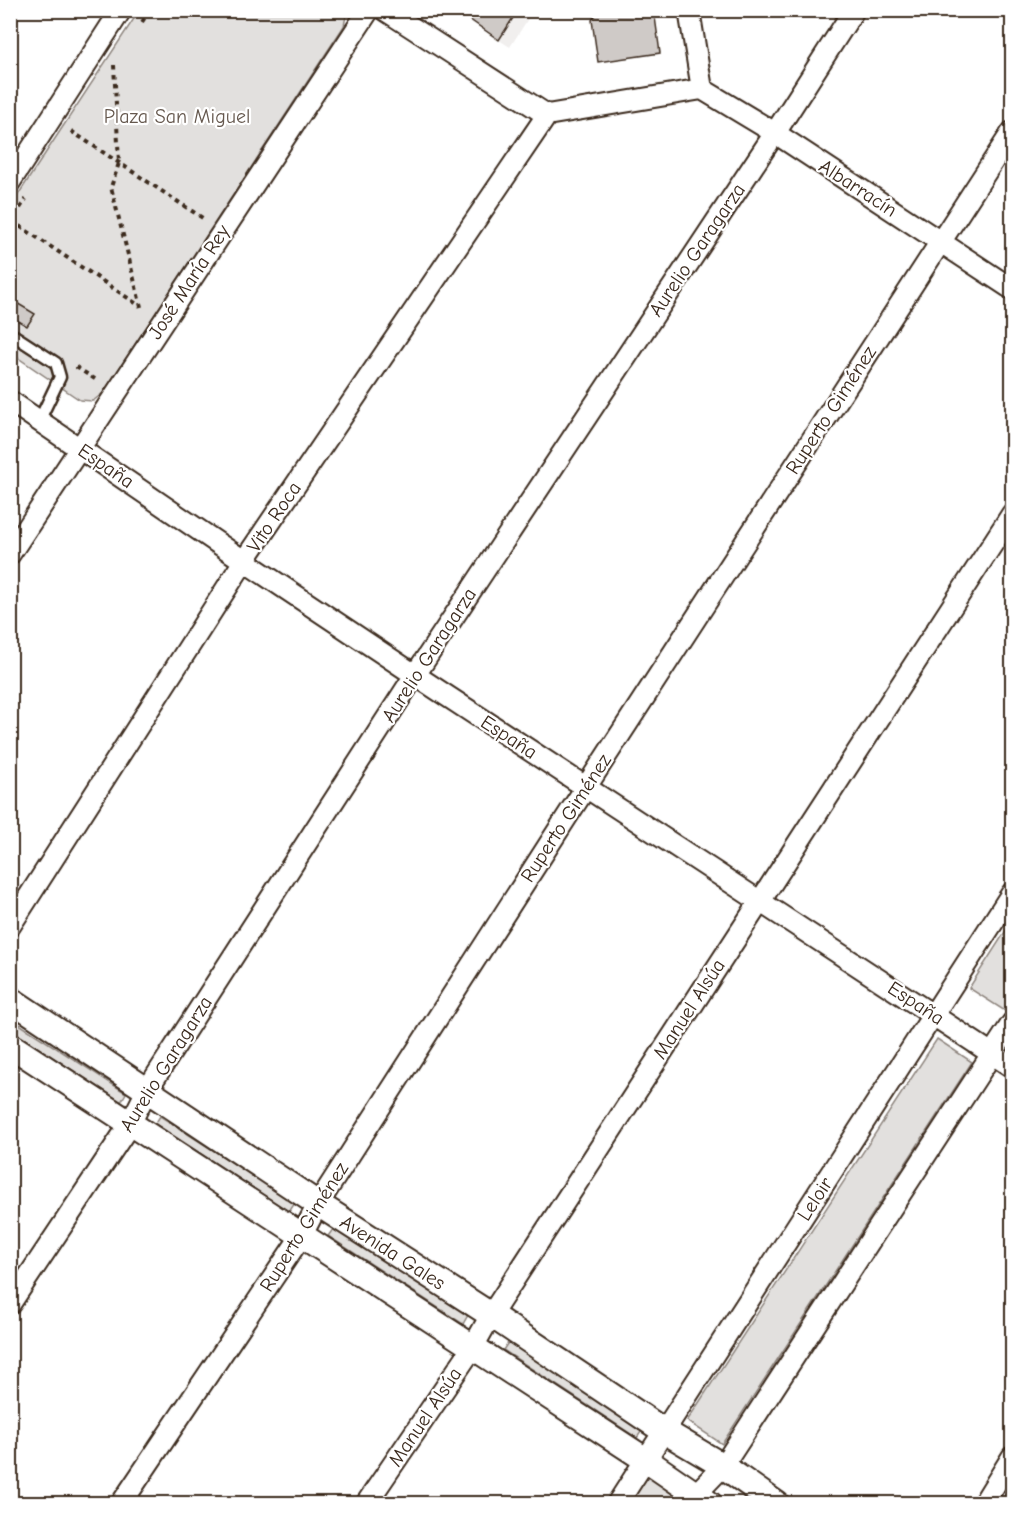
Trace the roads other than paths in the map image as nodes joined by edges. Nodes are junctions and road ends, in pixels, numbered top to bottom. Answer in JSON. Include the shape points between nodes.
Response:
{"nodes":[{"id":1,"x":121,"y":10,"type":"edge"},
{"id":2,"x":369,"y":10,"type":"edge"},
{"id":3,"x":386,"y":10,"type":"edge"},
{"id":4,"x":689,"y":10,"type":"edge"},
{"id":5,"x":854,"y":10,"type":"edge"},
{"id":6,"x":702,"y":89,"type":"junction"},
{"id":7,"x":547,"y":115,"type":"junction"},
{"id":8,"x":1012,"y":132,"type":"edge"},
{"id":9,"x":775,"y":133,"type":"junction"},
{"id":10,"x":10,"y":182,"type":"edge"},
{"id":11,"x":941,"y":242,"type":"junction"},
{"id":12,"x":1012,"y":289,"type":"edge"},
{"id":13,"x":10,"y":333,"type":"edge"},
{"id":14,"x":10,"y":401,"type":"edge"},
{"id":15,"x":39,"y":421,"type":"junction"},
{"id":16,"x":79,"y":448,"type":"junction"},
{"id":17,"x":1012,"y":514,"type":"edge"},
{"id":18,"x":10,"y":554,"type":"edge"},
{"id":19,"x":244,"y":561,"type":"junction"},
{"id":20,"x":415,"y":675,"type":"junction"},
{"id":21,"x":586,"y":787,"type":"junction"},
{"id":22,"x":1012,"y":893,"type":"edge"},
{"id":23,"x":759,"y":901,"type":"junction"},
{"id":24,"x":10,"y":926,"type":"edge"},
{"id":25,"x":10,"y":999,"type":"edge"},
{"id":26,"x":934,"y":1015,"type":"junction"},
{"id":27,"x":1012,"y":1023,"type":"edge"},
{"id":28,"x":10,"y":1045,"type":"edge"},
{"id":29,"x":993,"y":1054,"type":"junction"},
{"id":30,"x":1012,"y":1067,"type":"edge"},
{"id":31,"x":147,"y":1090,"type":"junction"},
{"id":32,"x":130,"y":1124,"type":"junction"},
{"id":33,"x":318,"y":1204,"type":"junction"},
{"id":34,"x":302,"y":1235,"type":"junction"},
{"id":35,"x":10,"y":1304,"type":"edge"},
{"id":36,"x":491,"y":1315,"type":"junction"},
{"id":37,"x":473,"y":1347,"type":"junction"},
{"id":38,"x":664,"y":1431,"type":"junction"},
{"id":39,"x":1012,"y":1457,"type":"edge"},
{"id":40,"x":646,"y":1460,"type":"junction"},
{"id":41,"x":723,"y":1466,"type":"junction"},
{"id":42,"x":699,"y":1500,"type":"edge"},
{"id":43,"x":121,"y":1503,"type":"edge"},
{"id":44,"x":366,"y":1503,"type":"edge"},
{"id":45,"x":617,"y":1503,"type":"edge"},
{"id":46,"x":777,"y":1503,"type":"edge"},
{"id":47,"x":983,"y":1503,"type":"edge"}],
"edges":[{"from":1,"to":10,"type":"street"},
{"from":2,"to":16,"type":"street","name":"José María Rey"},
{"from":3,"to":7,"type":"street"},
{"from":4,"to":6,"type":"street"},
{"from":5,"to":9,"type":"street","name":"Aurelio Garagarza"},
{"from":6,"to":7,"type":"street"},
{"from":6,"to":9,"type":"street","name":"Albarracín"},
{"from":7,"to":19,"type":"street","name":"Vito Roca"},
{"from":8,"to":11,"type":"street","name":"Ruperto Giménez"},
{"from":9,"to":11,"type":"street","name":"Albarracín"},
{"from":9,"to":20,"type":"street","name":"Aurelio Garagarza"},
{"from":11,"to":12,"type":"street","name":"Albarracín"},
{"from":11,"to":21,"type":"street","name":"Ruperto Giménez"},
{"from":13,"to":15,"type":"lane","via":[[56,363],[60,377]]},
{"from":14,"to":15,"type":"street","name":"España"},
{"from":15,"to":16,"type":"street","name":"España"},
{"from":16,"to":18,"type":"street","name":"José María Rey"},
{"from":16,"to":19,"type":"street","name":"España"},
{"from":17,"to":23,"type":"street","name":"Manuel Alsúa"},
{"from":19,"to":20,"type":"street","name":"España"},
{"from":19,"to":24,"type":"street","name":"Vito Roca"},
{"from":20,"to":21,"type":"street","name":"España"},
{"from":20,"to":31,"type":"street","name":"Aurelio Garagarza"},
{"from":21,"to":23,"type":"street","name":"España"},
{"from":21,"to":33,"type":"street","name":"Ruperto Giménez"},
{"from":22,"to":26,"type":"street","name":"Leloir"},
{"from":23,"to":26,"type":"street","name":"España"},
{"from":23,"to":36,"type":"street","name":"Manuel Alsúa"},
{"from":25,"to":31,"type":"street","name":"Avenida Gales"},
{"from":26,"to":29,"type":"street","name":"España"},
{"from":26,"to":38,"type":"street","name":"Leloir"},
{"from":27,"to":29,"type":"street"},
{"from":28,"to":32,"type":"street","name":"Avenida Gales"},
{"from":29,"to":30,"type":"street","name":"España"},
{"from":29,"to":41,"type":"street"},
{"from":31,"to":32,"type":"street","name":"Aurelio Garagarza"},
{"from":31,"to":33,"type":"street","name":"Avenida Gales"},
{"from":32,"to":34,"type":"street","name":"Avenida Gales"},
{"from":32,"to":35,"type":"street","name":"Aurelio Garagarza"},
{"from":33,"to":34,"type":"street","name":"Ruperto Giménez"},
{"from":33,"to":36,"type":"street","name":"Avenida Gales"},
{"from":34,"to":37,"type":"street","name":"Avenida Gales"},
{"from":34,"to":43,"type":"street","name":"Ruperto Giménez"},
{"from":36,"to":37,"type":"street","name":"Manuel Alsúa"},
{"from":36,"to":38,"type":"street","name":"Avenida Gales"},
{"from":37,"to":40,"type":"street","name":"Avenida Gales"},
{"from":37,"to":44,"type":"street","name":"Manuel Alsúa"},
{"from":38,"to":40,"type":"street","name":"Leloir"},
{"from":38,"to":41,"type":"street","name":"Avenida Gales"},
{"from":39,"to":47,"type":"street"},
{"from":40,"to":42,"type":"street","name":"Avenida Gales"},
{"from":40,"to":45,"type":"street","name":"Leloir"},
{"from":41,"to":42,"type":"street"},
{"from":41,"to":46,"type":"street","name":"Avenida Gales"}]}
